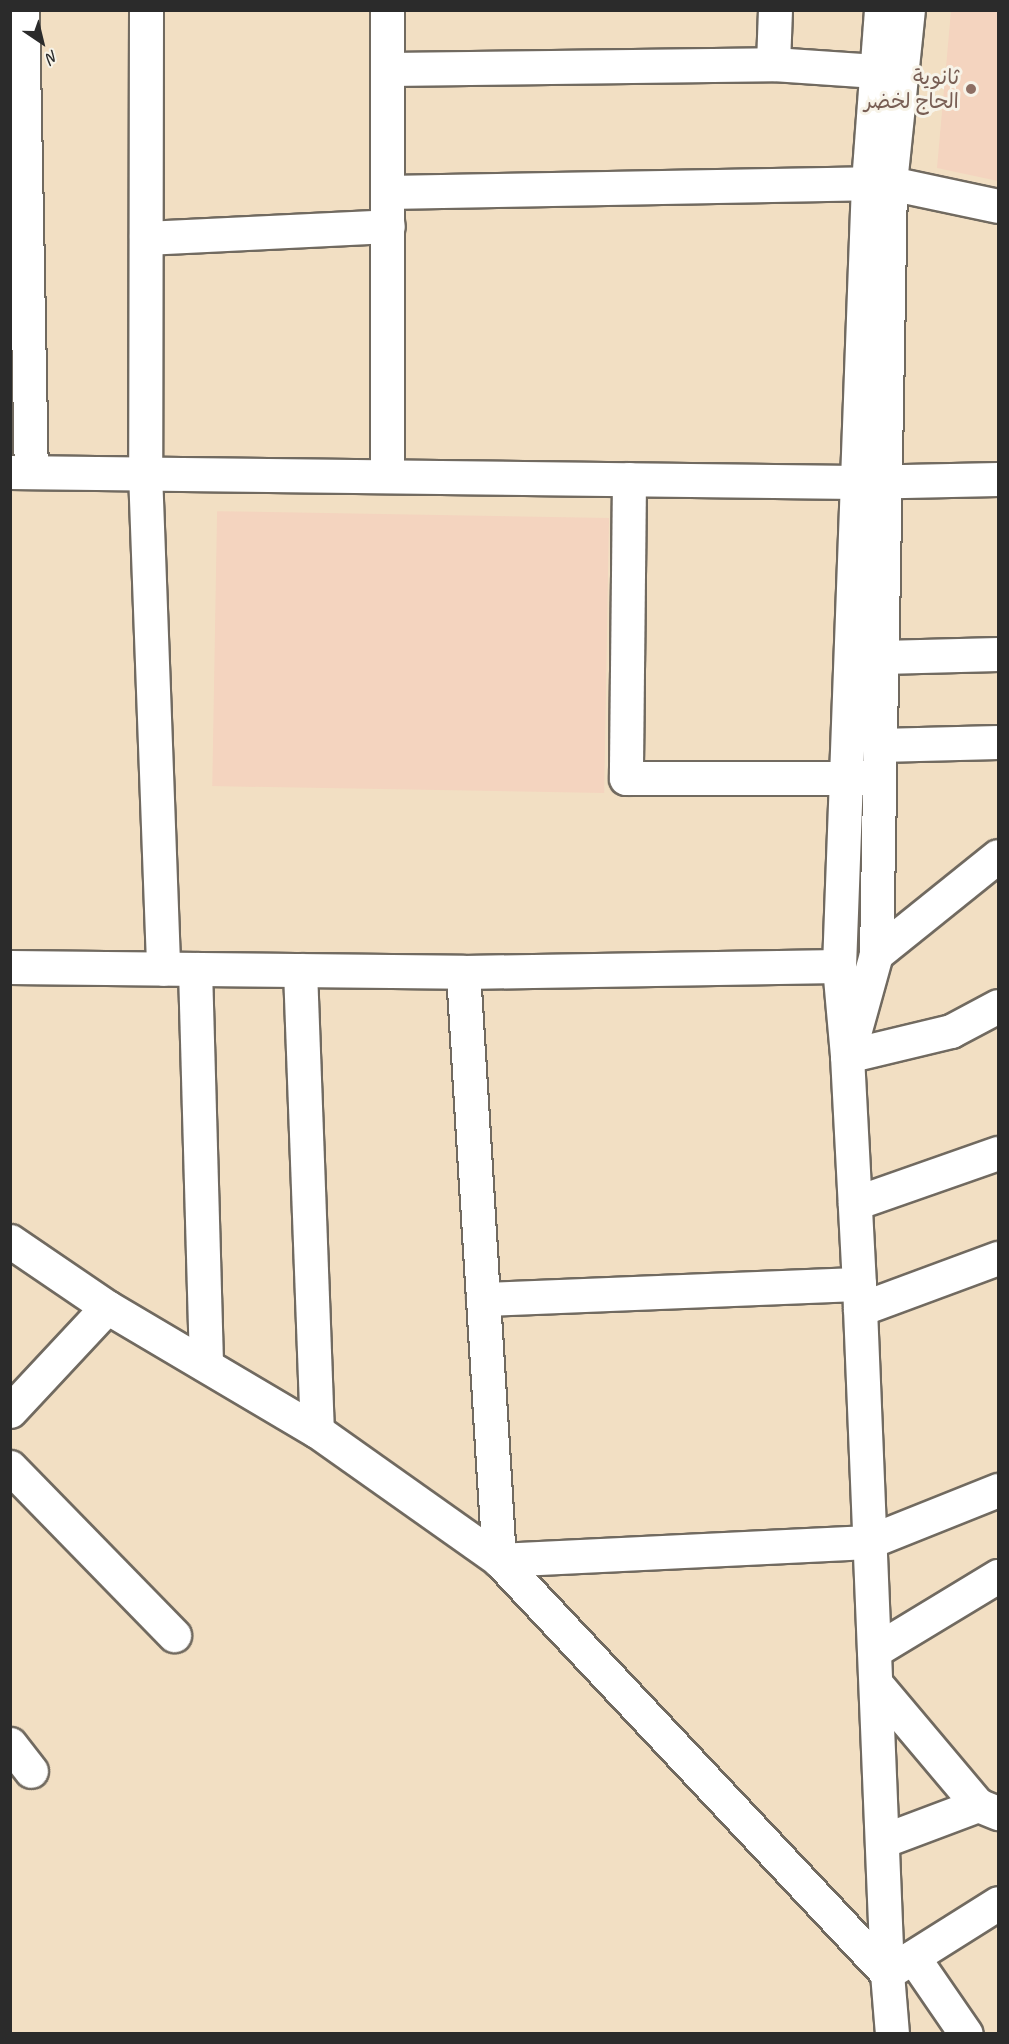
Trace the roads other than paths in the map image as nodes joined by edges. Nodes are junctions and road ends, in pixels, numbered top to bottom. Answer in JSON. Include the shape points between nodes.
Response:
{"nodes":[{"id":1,"x":22,"y":10,"type":"edge"},
{"id":2,"x":146,"y":10,"type":"edge"},
{"id":3,"x":387,"y":10,"type":"edge"},
{"id":4,"x":775,"y":10,"type":"edge"},
{"id":5,"x":881,"y":10,"type":"edge"},
{"id":6,"x":908,"y":10,"type":"edge"},
{"id":7,"x":773,"y":64,"type":"junction"},
{"id":8,"x":389,"y":69,"type":"junction"},
{"id":9,"x":889,"y":70,"type":"junction"},
{"id":10,"x":17,"y":83,"type":"edge"},
{"id":11,"x":18,"y":167,"type":"edge"},
{"id":12,"x":879,"y":183,"type":"junction"},
{"id":13,"x":387,"y":192,"type":"junction"},
{"id":14,"x":999,"y":206,"type":"edge"},
{"id":15,"x":388,"y":226,"type":"junction"},
{"id":16,"x":146,"y":238,"type":"junction"},
{"id":17,"x":21,"y":472,"type":"edge"},
{"id":18,"x":145,"y":472,"type":"junction"},
{"id":19,"x":387,"y":476,"type":"junction"},
{"id":20,"x":629,"y":478,"type":"junction"},
{"id":21,"x":999,"y":479,"type":"edge"},
{"id":22,"x":871,"y":481,"type":"junction"},
{"id":23,"x":999,"y":654,"type":"edge"},
{"id":24,"x":882,"y":657,"type":"junction"},
{"id":25,"x":999,"y":742,"type":"edge"},
{"id":26,"x":879,"y":745,"type":"junction"},
{"id":27,"x":845,"y":778,"type":"junction"},
{"id":28,"x":879,"y":778,"type":"junction"},
{"id":29,"x":999,"y":856,"type":"edge"},
{"id":30,"x":876,"y":954,"type":"junction"},
{"id":31,"x":839,"y":966,"type":"junction"},
{"id":32,"x":10,"y":967,"type":"edge"},
{"id":33,"x":163,"y":969,"type":"junction"},
{"id":34,"x":195,"y":969,"type":"junction"},
{"id":35,"x":300,"y":970,"type":"junction"},
{"id":36,"x":463,"y":972,"type":"junction"},
{"id":37,"x":999,"y":1006,"type":"edge"},
{"id":38,"x":847,"y":1056,"type":"junction"},
{"id":39,"x":999,"y":1153,"type":"edge"},
{"id":40,"x":855,"y":1203,"type":"junction"},
{"id":41,"x":10,"y":1241,"type":"edge"},
{"id":42,"x":999,"y":1258,"type":"edge"},
{"id":43,"x":860,"y":1297,"type":"junction"},
{"id":44,"x":483,"y":1299,"type":"junction"},
{"id":45,"x":107,"y":1307,"type":"junction"},
{"id":46,"x":206,"y":1365,"type":"junction"},
{"id":47,"x":10,"y":1410,"type":"edge"},
{"id":48,"x":317,"y":1431,"type":"junction"},
{"id":49,"x":10,"y":1467,"type":"edge"},
{"id":50,"x":999,"y":1490,"type":"edge"},
{"id":51,"x":868,"y":1542,"type":"junction"},
{"id":52,"x":499,"y":1560,"type":"junction"},
{"id":53,"x":999,"y":1576,"type":"edge"},
{"id":54,"x":174,"y":1635,"type":"dead end"},
{"id":55,"x":874,"y":1652,"type":"junction"},
{"id":56,"x":876,"y":1684,"type":"junction"},
{"id":57,"x":10,"y":1744,"type":"edge"},
{"id":58,"x":32,"y":1771,"type":"dead end"},
{"id":59,"x":988,"y":1809,"type":"edge"},
{"id":60,"x":882,"y":1841,"type":"junction"},
{"id":61,"x":999,"y":1903,"type":"edge"},
{"id":62,"x":900,"y":1965,"type":"junction"},
{"id":63,"x":892,"y":2034,"type":"edge"},
{"id":64,"x":966,"y":2034,"type":"edge"}],
"edges":[{"from":1,"to":10,"type":"street"},
{"from":2,"to":16,"type":"street"},
{"from":3,"to":8,"type":"street"},
{"from":4,"to":7,"type":"street"},
{"from":5,"to":9,"type":"street"},
{"from":6,"to":9,"type":"street"},
{"from":7,"to":8,"type":"street"},
{"from":7,"to":9,"type":"street"},
{"from":8,"to":13,"type":"street"},
{"from":9,"to":12,"type":"street"},
{"from":10,"to":11,"type":"street"},
{"from":11,"to":17,"type":"street"},
{"from":12,"to":13,"type":"street"},
{"from":12,"to":14,"type":"street"},
{"from":12,"to":22,"type":"street"},
{"from":13,"to":15,"type":"street"},
{"from":15,"to":16,"type":"street"},
{"from":15,"to":19,"type":"street"},
{"from":16,"to":18,"type":"street"},
{"from":17,"to":18,"type":"street"},
{"from":18,"to":19,"type":"street"},
{"from":18,"to":33,"type":"street"},
{"from":19,"to":20,"type":"street"},
{"from":20,"to":22,"type":"street"},
{"from":20,"to":27,"type":"street","via":[[626,778]]},
{"from":21,"to":22,"type":"street"},
{"from":22,"to":24,"type":"street"},
{"from":22,"to":27,"type":"street"},
{"from":23,"to":24,"type":"street"},
{"from":24,"to":26,"type":"street"},
{"from":25,"to":26,"type":"street"},
{"from":26,"to":28,"type":"street"},
{"from":27,"to":28,"type":"street"},
{"from":27,"to":31,"type":"street"},
{"from":28,"to":30,"type":"street"},
{"from":29,"to":30,"type":"street"},
{"from":30,"to":38,"type":"street"},
{"from":31,"to":36,"type":"street"},
{"from":31,"to":38,"type":"street"},
{"from":32,"to":33,"type":"street"},
{"from":33,"to":34,"type":"street"},
{"from":34,"to":35,"type":"street"},
{"from":34,"to":46,"type":"street"},
{"from":35,"to":36,"type":"street"},
{"from":35,"to":48,"type":"street"},
{"from":36,"to":44,"type":"street"},
{"from":37,"to":38,"type":"street","via":[[951,1031]]},
{"from":38,"to":40,"type":"street"},
{"from":39,"to":40,"type":"street"},
{"from":40,"to":43,"type":"street"},
{"from":41,"to":45,"type":"street"},
{"from":42,"to":43,"type":"street"},
{"from":43,"to":44,"type":"street"},
{"from":43,"to":51,"type":"street"},
{"from":44,"to":52,"type":"street"},
{"from":45,"to":46,"type":"street"},
{"from":45,"to":47,"type":"street"},
{"from":46,"to":48,"type":"street"},
{"from":48,"to":52,"type":"street"},
{"from":49,"to":54,"type":"street"},
{"from":50,"to":51,"type":"street"},
{"from":51,"to":52,"type":"street"},
{"from":51,"to":55,"type":"street"},
{"from":52,"to":62,"type":"street"},
{"from":53,"to":55,"type":"street"},
{"from":55,"to":56,"type":"street"},
{"from":56,"to":59,"type":"street"},
{"from":56,"to":60,"type":"street"},
{"from":57,"to":58,"type":"street"},
{"from":59,"to":60,"type":"street"},
{"from":60,"to":62,"type":"street"},
{"from":61,"to":62,"type":"street"},
{"from":62,"to":63,"type":"street"},
{"from":62,"to":64,"type":"street"}]}
